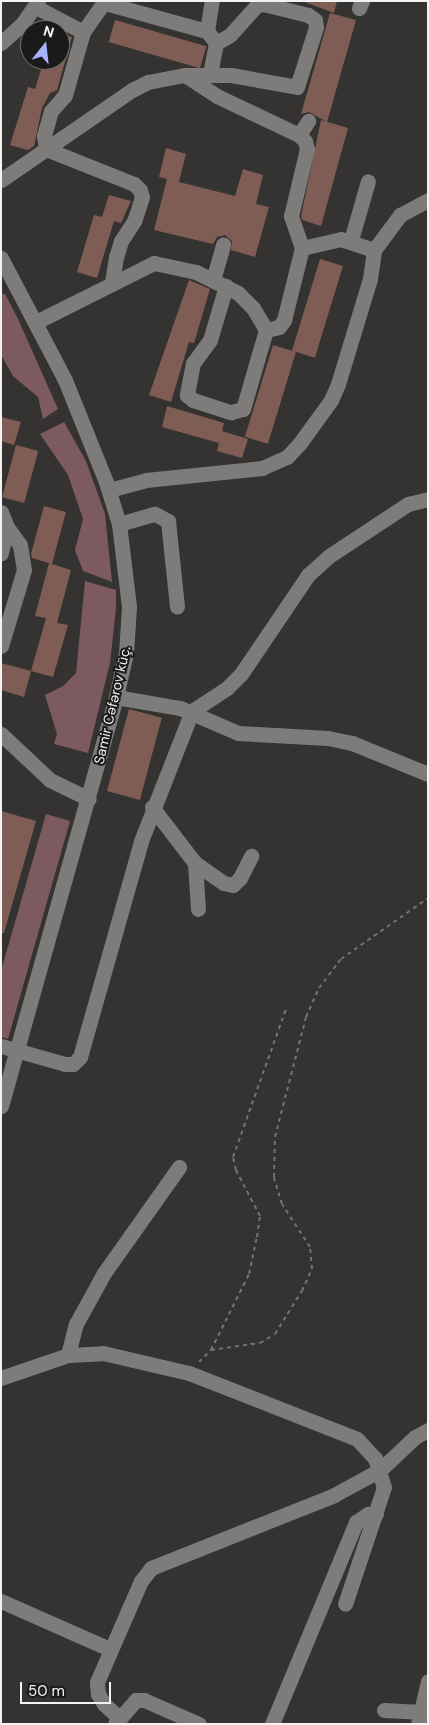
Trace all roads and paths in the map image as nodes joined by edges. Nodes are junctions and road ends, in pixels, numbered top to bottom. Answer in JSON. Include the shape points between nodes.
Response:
{"nodes":[{"id":1,"x":212,"y":1,"type":"edge"},
{"id":2,"x":105,"y":2,"type":"edge"},
{"id":3,"x":37,"y":4,"type":"edge"},
{"id":4,"x":207,"y":31,"type":"junction"},
{"id":5,"x":83,"y":32,"type":"junction"},
{"id":6,"x":1,"y":43,"type":"edge"},
{"id":7,"x":216,"y":44,"type":"junction"},
{"id":8,"x":210,"y":74,"type":"junction"},
{"id":9,"x":185,"y":75,"type":"junction"},
{"id":10,"x":308,"y":121,"type":"dead end"},
{"id":11,"x":299,"y":135,"type":"junction"},
{"id":12,"x":46,"y":149,"type":"junction"},
{"id":13,"x":1,"y":180,"type":"edge"},
{"id":14,"x":368,"y":181,"type":"dead end"},
{"id":15,"x":428,"y":200,"type":"edge"},
{"id":16,"x":351,"y":240,"type":"junction"},
{"id":17,"x":223,"y":244,"type":"dead end"},
{"id":18,"x":302,"y":248,"type":"junction"},
{"id":19,"x":374,"y":250,"type":"junction"},
{"id":20,"x":1,"y":258,"type":"edge"},
{"id":21,"x":112,"y":282,"type":"junction"},
{"id":22,"x":220,"y":283,"type":"junction"},
{"id":23,"x":36,"y":322,"type":"junction"},
{"id":24,"x":266,"y":330,"type":"junction"},
{"id":25,"x":108,"y":490,"type":"junction"},
{"id":26,"x":428,"y":498,"type":"edge"},
{"id":27,"x":1,"y":512,"type":"edge"},
{"id":28,"x":120,"y":524,"type":"junction"},
{"id":29,"x":7,"y":527,"type":"junction"},
{"id":30,"x":1,"y":553,"type":"edge"},
{"id":31,"x":177,"y":607,"type":"dead end"},
{"id":32,"x":1,"y":646,"type":"edge"},
{"id":33,"x":116,"y":697,"type":"junction"},
{"id":34,"x":192,"y":711,"type":"junction"},
{"id":35,"x":1,"y":734,"type":"edge"},
{"id":36,"x":428,"y":774,"type":"edge"},
{"id":37,"x":89,"y":799,"type":"junction"},
{"id":38,"x":152,"y":807,"type":"junction"},
{"id":39,"x":251,"y":856,"type":"dead end"},
{"id":40,"x":195,"y":863,"type":"junction"},
{"id":41,"x":428,"y":898,"type":"edge"},
{"id":42,"x":198,"y":909,"type":"dead end"},
{"id":43,"x":287,"y":1006,"type":"dead end"},
{"id":44,"x":1,"y":1046,"type":"edge"},
{"id":45,"x":17,"y":1052,"type":"junction"},
{"id":46,"x":1,"y":1106,"type":"edge"},
{"id":47,"x":179,"y":1167,"type":"dead end"},
{"id":48,"x":210,"y":1350,"type":"junction"},
{"id":49,"x":68,"y":1356,"type":"junction"},
{"id":50,"x":189,"y":1373,"type":"junction"},
{"id":51,"x":1,"y":1378,"type":"edge"},
{"id":52,"x":428,"y":1430,"type":"edge"},
{"id":53,"x":380,"y":1470,"type":"junction"},
{"id":54,"x":376,"y":1514,"type":"junction"},
{"id":55,"x":1,"y":1601,"type":"edge"},
{"id":56,"x":345,"y":1604,"type":"dead end"},
{"id":57,"x":110,"y":1649,"type":"junction"},
{"id":58,"x":428,"y":1681,"type":"edge"},
{"id":59,"x":384,"y":1710,"type":"dead end"},
{"id":60,"x":419,"y":1718,"type":"edge"},
{"id":61,"x":116,"y":1720,"type":"edge"},
{"id":62,"x":199,"y":1724,"type":"edge"},
{"id":63,"x":272,"y":1724,"type":"edge"}],
"edges":[{"from":1,"to":4,"type":"street"},
{"from":2,"to":4,"type":"street"},
{"from":2,"to":5,"type":"street"},
{"from":3,"to":5,"type":"street"},
{"from":3,"to":6,"type":"street"},
{"from":4,"to":7,"type":"street"},
{"from":5,"to":12,"type":"street","via":[[65,95],[51,111],[44,136]]},
{"from":7,"to":8,"type":"street"},
{"from":7,"to":8,"type":"street","via":[[230,36],[257,5],[308,15],[315,20],[316,27],[298,87]]},
{"from":8,"to":9,"type":"street"},
{"from":9,"to":11,"type":"street","via":[[217,96]]},
{"from":9,"to":12,"type":"street","via":[[148,82],[132,90]]},
{"from":10,"to":11,"type":"street"},
{"from":11,"to":18,"type":"street","via":[[307,149],[291,216]]},
{"from":12,"to":13,"type":"street"},
{"from":12,"to":21,"type":"street","via":[[134,184],[140,190],[142,197],[134,221],[121,241]]},
{"from":14,"to":16,"type":"street"},
{"from":15,"to":19,"type":"street","via":[[400,215]]},
{"from":16,"to":18,"type":"street","via":[[341,238]]},
{"from":16,"to":19,"type":"street"},
{"from":17,"to":22,"type":"street"},
{"from":18,"to":24,"type":"street","via":[[284,320],[278,327]]},
{"from":19,"to":25,"type":"street","via":[[370,278],[338,384],[331,400],[287,457],[262,468],[146,480]]},
{"from":20,"to":23,"type":"street","name":"Samir Cəfərov küç."},
{"from":21,"to":22,"type":"street","via":[[154,264],[196,272]]},
{"from":21,"to":23,"type":"street"},
{"from":22,"to":24,"type":"street","via":[[253,308]]},
{"from":22,"to":24,"type":"street","via":[[210,340],[193,363],[188,395],[193,400],[231,412],[243,409]]},
{"from":23,"to":25,"type":"street","name":"Samir Cəfərov küç.","via":[[65,380]]},
{"from":25,"to":28,"type":"street","name":"Samir Cəfərov küç."},
{"from":26,"to":34,"type":"street","via":[[408,504],[322,562],[308,575],[242,674]]},
{"from":27,"to":29,"type":"street"},
{"from":28,"to":31,"type":"street","via":[[155,514],[168,521]]},
{"from":28,"to":33,"type":"street","name":"Samir Cəfərov küç.","via":[[129,607],[126,653]]},
{"from":29,"to":30,"type":"street"},
{"from":29,"to":32,"type":"street","via":[[20,545],[24,570]]},
{"from":33,"to":34,"type":"street"},
{"from":33,"to":37,"type":"street","name":"Samir Cəfərov küç."},
{"from":34,"to":36,"type":"street","via":[[238,733],[328,738],[352,743]]},
{"from":34,"to":38,"type":"street"},
{"from":35,"to":37,"type":"street","via":[[50,780]]},
{"from":37,"to":45,"type":"street","name":"Samir Cəfərov küç."},
{"from":38,"to":40,"type":"street"},
{"from":38,"to":45,"type":"street","via":[[80,1057],[74,1064],[65,1064]]},
{"from":39,"to":40,"type":"street","via":[[233,885]]},
{"from":40,"to":42,"type":"street"},
{"from":41,"to":48,"type":"path","via":[[342,959],[319,988],[306,1017],[275,1137],[274,1177],[282,1204],[310,1247],[312,1269],[275,1334],[260,1343]]},
{"from":43,"to":48,"type":"path","via":[[233,1157],[236,1170],[260,1216],[249,1274]]},
{"from":44,"to":45,"type":"street"},
{"from":45,"to":46,"type":"street","name":"Samir Cəfərov küç."},
{"from":47,"to":49,"type":"street","via":[[104,1273],[73,1331]]},
{"from":48,"to":50,"type":"path"},
{"from":49,"to":50,"type":"street","via":[[103,1353]]},
{"from":49,"to":51,"type":"street"},
{"from":50,"to":53,"type":"street","via":[[357,1439],[368,1447]]},
{"from":52,"to":53,"type":"street","via":[[415,1437]]},
{"from":53,"to":54,"type":"street","via":[[384,1488]]},
{"from":53,"to":57,"type":"street","via":[[334,1495],[151,1568],[140,1581]]},
{"from":54,"to":56,"type":"street"},
{"from":54,"to":63,"type":"street","via":[[368,1514],[356,1522]]},
{"from":55,"to":57,"type":"street"},
{"from":57,"to":61,"type":"street","via":[[99,1674],[98,1694]]},
{"from":58,"to":60,"type":"street"},
{"from":59,"to":60,"type":"street"},
{"from":61,"to":62,"type":"street","via":[[136,1700],[144,1700]]}]}
